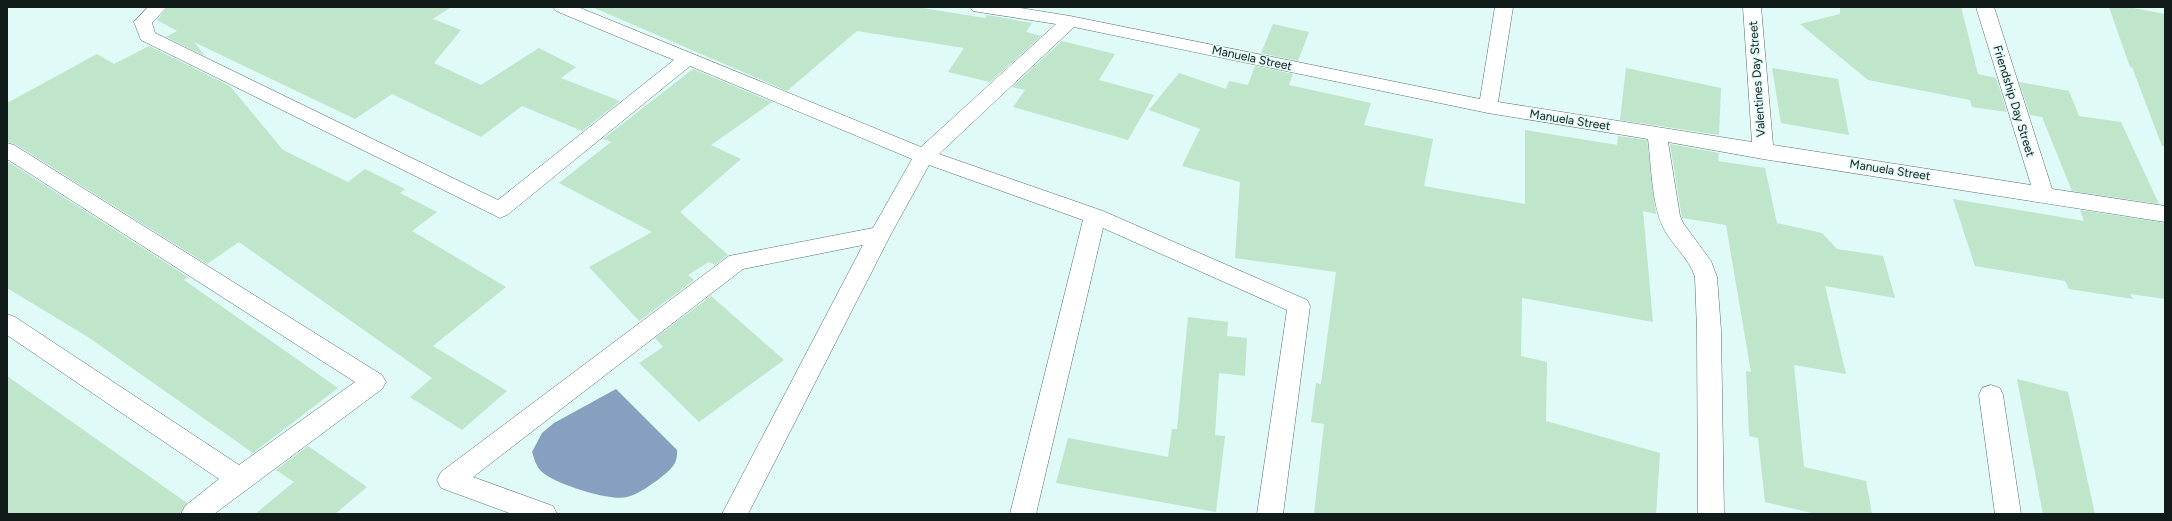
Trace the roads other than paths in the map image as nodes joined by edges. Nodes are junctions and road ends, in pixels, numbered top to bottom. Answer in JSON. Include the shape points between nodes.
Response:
{"nodes":[{"id":1,"x":158,"y":7,"type":"edge"},
{"id":2,"x":562,"y":7,"type":"edge"},
{"id":3,"x":979,"y":7,"type":"edge"},
{"id":4,"x":1504,"y":7,"type":"edge"},
{"id":5,"x":1752,"y":7,"type":"edge"},
{"id":6,"x":1985,"y":7,"type":"edge"},
{"id":7,"x":1070,"y":21,"type":"junction"},
{"id":8,"x":687,"y":59,"type":"junction"},
{"id":9,"x":1488,"y":107,"type":"junction"},
{"id":10,"x":1657,"y":134,"type":"junction"},
{"id":11,"x":7,"y":150,"type":"edge"},
{"id":12,"x":1762,"y":152,"type":"junction"},
{"id":13,"x":924,"y":156,"type":"junction"},
{"id":14,"x":2044,"y":195,"type":"junction"},
{"id":15,"x":2165,"y":214,"type":"edge"},
{"id":16,"x":1095,"y":216,"type":"junction"},
{"id":17,"x":880,"y":234,"type":"junction"},
{"id":18,"x":7,"y":323,"type":"edge"},
{"id":19,"x":1991,"y":395,"type":"dead end"},
{"id":20,"x":239,"y":479,"type":"junction"},
{"id":21,"x":194,"y":514,"type":"edge"},
{"id":22,"x":544,"y":514,"type":"edge"},
{"id":23,"x":735,"y":514,"type":"edge"},
{"id":24,"x":1023,"y":514,"type":"edge"},
{"id":25,"x":1270,"y":514,"type":"edge"},
{"id":26,"x":1711,"y":514,"type":"edge"},
{"id":27,"x":2008,"y":514,"type":"edge"}],
"edges":[{"from":1,"to":8,"type":"street","via":[[143,22],[147,36],[500,210]]},
{"from":2,"to":8,"type":"street"},
{"from":3,"to":7,"type":"street","name":"Manuela Street"},
{"from":4,"to":9,"type":"street"},
{"from":5,"to":12,"type":"street","name":"Valentines Day Street"},
{"from":6,"to":14,"type":"street","name":"Friendship Day Street"},
{"from":7,"to":9,"type":"street","name":"Manuela Street"},
{"from":7,"to":13,"type":"street"},
{"from":8,"to":13,"type":"street"},
{"from":9,"to":10,"type":"street","name":"Manuela Street"},
{"from":10,"to":12,"type":"street","name":"Manuela Street"},
{"from":10,"to":26,"type":"street","via":[[1669,216],[1706,277]]},
{"from":11,"to":20,"type":"street","via":[[374,382]]},
{"from":12,"to":14,"type":"street","name":"Manuela Street"},
{"from":13,"to":16,"type":"street"},
{"from":13,"to":17,"type":"street"},
{"from":14,"to":15,"type":"street","name":"Manuela Street"},
{"from":16,"to":24,"type":"street"},
{"from":16,"to":25,"type":"street","via":[[1299,306]]},
{"from":17,"to":22,"type":"street","via":[[737,262],[450,480]]},
{"from":17,"to":23,"type":"street"},
{"from":18,"to":20,"type":"street"},
{"from":19,"to":27,"type":"street"},
{"from":20,"to":21,"type":"street"}]}
